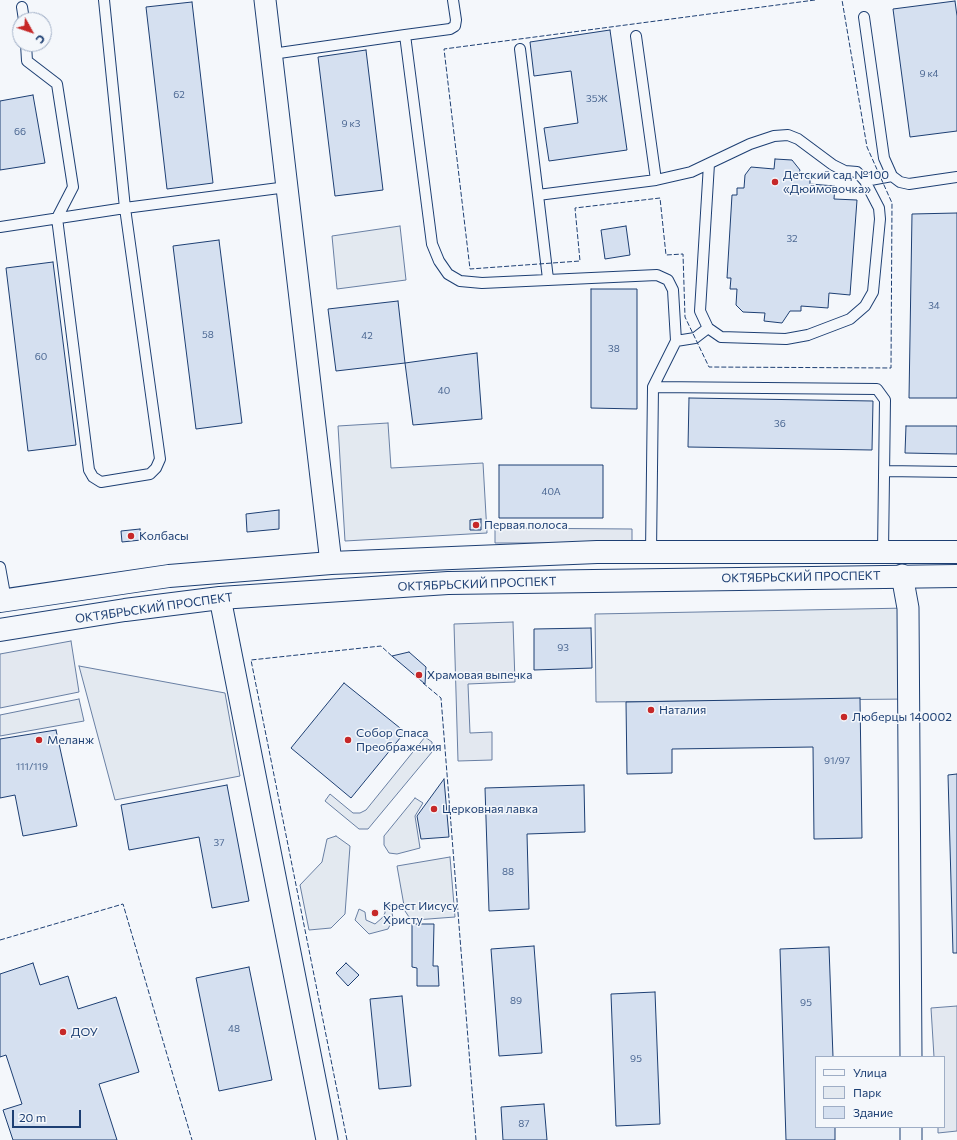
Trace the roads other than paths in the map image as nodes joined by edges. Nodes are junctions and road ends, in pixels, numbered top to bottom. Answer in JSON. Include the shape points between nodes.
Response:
{"nodes":[{"id":1,"x":104,"y":0,"type":"edge"},
{"id":2,"x":265,"y":0,"type":"edge"},
{"id":3,"x":453,"y":0,"type":"edge"},
{"id":4,"x":22,"y":7,"type":"dead end"},
{"id":5,"x":23,"y":12,"type":"edge"},
{"id":6,"x":864,"y":17,"type":"dead end"},
{"id":7,"x":405,"y":35,"type":"junction"},
{"id":8,"x":636,"y":36,"type":"dead end"},
{"id":9,"x":520,"y":49,"type":"dead end"},
{"id":10,"x":26,"y":52,"type":"edge"},
{"id":11,"x":272,"y":54,"type":"junction"},
{"id":12,"x":709,"y":164,"type":"junction"},
{"id":13,"x":892,"y":176,"type":"junction"},
{"id":14,"x":957,"y":177,"type":"edge"},
{"id":15,"x":656,"y":180,"type":"junction"},
{"id":16,"x":865,"y":181,"type":"junction"},
{"id":17,"x":287,"y":187,"type":"junction"},
{"id":18,"x":538,"y":195,"type":"junction"},
{"id":19,"x":125,"y":208,"type":"junction"},
{"id":20,"x":57,"y":218,"type":"junction"},
{"id":21,"x":0,"y":227,"type":"edge"},
{"id":22,"x":548,"y":279,"type":"junction"},
{"id":23,"x":708,"y":328,"type":"junction"},
{"id":24,"x":676,"y":341,"type":"junction"},
{"id":25,"x":653,"y":388,"type":"junction"},
{"id":26,"x":884,"y":471,"type":"junction"},
{"id":27,"x":957,"y":472,"type":"edge"},
{"id":28,"x":651,"y":552,"type":"junction"},
{"id":29,"x":883,"y":552,"type":"junction"},
{"id":30,"x":957,"y":552,"type":"edge"},
{"id":31,"x":331,"y":563,"type":"junction"},
{"id":32,"x":0,"y":567,"type":"edge"},
{"id":33,"x":902,"y":575,"type":"junction"},
{"id":34,"x":957,"y":576,"type":"edge"},
{"id":35,"x":220,"y":598,"type":"junction"},
{"id":36,"x":3,"y":601,"type":"edge"},
{"id":37,"x":0,"y":630,"type":"edge"},
{"id":38,"x":911,"y":1056,"type":"edge"},
{"id":39,"x":911,"y":1128,"type":"edge"},
{"id":40,"x":327,"y":1140,"type":"edge"},
{"id":41,"x":911,"y":1140,"type":"edge"}],
"edges":[{"from":1,"to":19,"type":"lane"},
{"from":2,"to":11,"type":"street"},
{"from":3,"to":7,"type":"lane","via":[[455,26],[450,29]]},
{"from":4,"to":5,"type":"lane"},
{"from":6,"to":13,"type":"lane","via":[[884,158]]},
{"from":7,"to":11,"type":"lane"},
{"from":7,"to":22,"type":"lane","via":[[432,244],[438,261],[448,274],[460,281],[482,283]]},
{"from":8,"to":15,"type":"lane"},
{"from":9,"to":18,"type":"lane"},
{"from":10,"to":20,"type":"lane","via":[[27,61],[57,84],[73,187]]},
{"from":11,"to":17,"type":"street"},
{"from":12,"to":15,"type":"lane","via":[[691,172]]},
{"from":12,"to":16,"type":"lane","via":[[750,144],[774,136],[788,135],[798,139],[832,166],[857,172]]},
{"from":12,"to":23,"type":"lane","via":[[700,311]]},
{"from":13,"to":14,"type":"lane","via":[[900,182],[909,184]]},
{"from":13,"to":16,"type":"lane"},
{"from":15,"to":18,"type":"lane"},
{"from":16,"to":23,"type":"lane","via":[[878,204],[880,219],[873,292],[865,306],[850,319],[808,335],[786,340],[721,337]]},
{"from":17,"to":19,"type":"lane"},
{"from":17,"to":31,"type":"street"},
{"from":18,"to":22,"type":"lane"},
{"from":19,"to":20,"type":"lane"},
{"from":19,"to":20,"type":"lane","via":[[160,458],[150,474],[101,482],[93,477],[89,470]]},
{"from":20,"to":21,"type":"lane"},
{"from":22,"to":24,"type":"lane","via":[[657,275],[668,280],[673,290]]},
{"from":23,"to":24,"type":"lane","via":[[695,338]]},
{"from":24,"to":25,"type":"lane"},
{"from":25,"to":26,"type":"lane","via":[[877,389],[885,400]]},
{"from":25,"to":28,"type":"lane"},
{"from":26,"to":27,"type":"lane"},
{"from":26,"to":29,"type":"lane"},
{"from":28,"to":29,"type":"main road","name":"ОКТЯБРЬСКИЙ ПРОСПЕКТ"},
{"from":28,"to":31,"type":"main road","name":"ОКТЯБРЬСКИЙ ПРОСПЕКТ"},
{"from":29,"to":30,"type":"main road","name":"ОКТЯБРЬСКИЙ ПРОСПЕКТ"},
{"from":31,"to":36,"type":"main road","name":"ОКТЯБРЬСКИЙ ПРОСПЕКТ","via":[[169,576]]},
{"from":32,"to":36,"type":"lane"},
{"from":33,"to":34,"type":"main road","name":"ОКТЯБРЬСКИЙ ПРОСПЕКТ"},
{"from":33,"to":35,"type":"main road","name":"ОКТЯБРЬСКИЙ ПРОСПЕКТ","via":[[448,584]]},
{"from":33,"to":38,"type":"street","via":[[908,608]]},
{"from":35,"to":37,"type":"main road","name":"ОКТЯБРЬСКИЙ ПРОСПЕКТ"},
{"from":35,"to":40,"type":"street"},
{"from":39,"to":41,"type":"street"}]}
